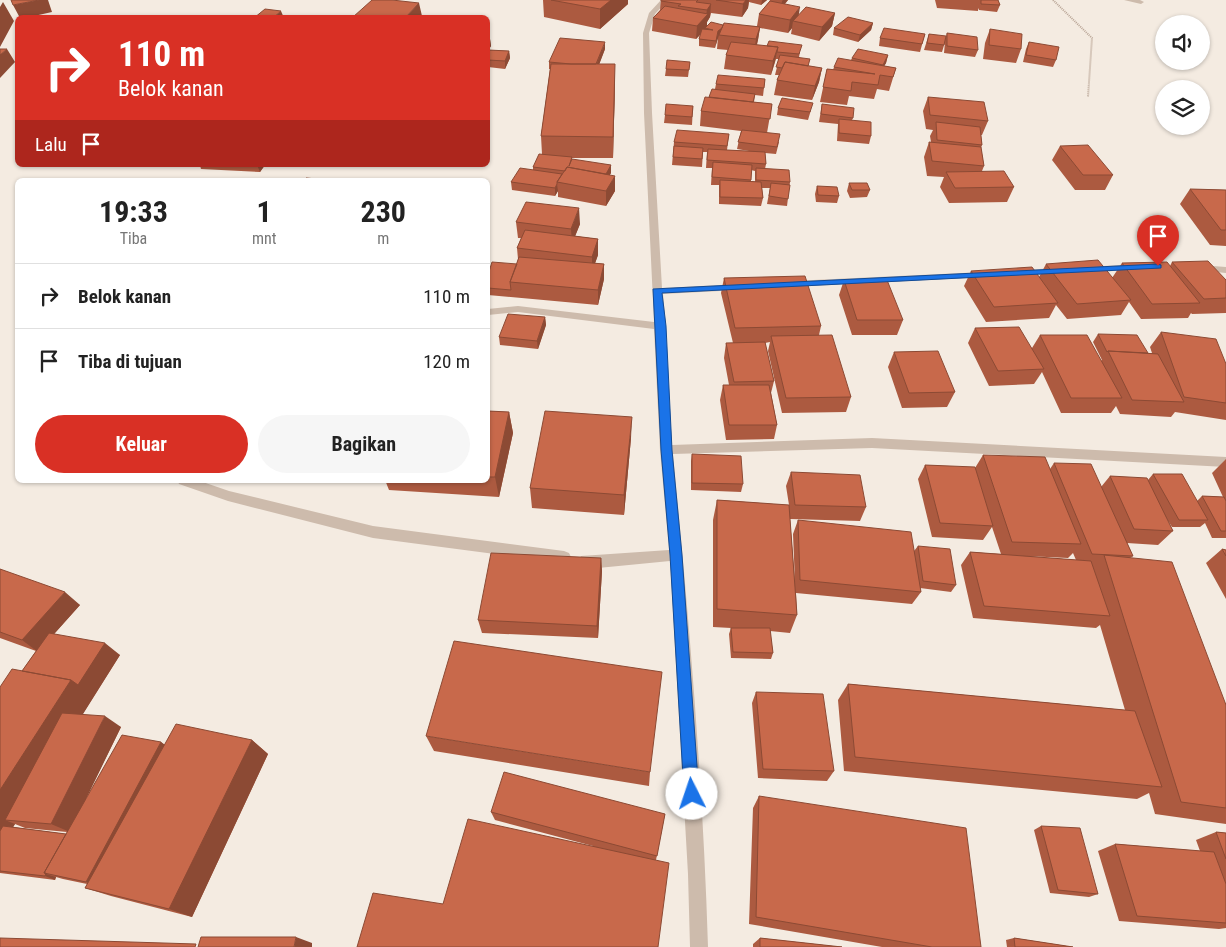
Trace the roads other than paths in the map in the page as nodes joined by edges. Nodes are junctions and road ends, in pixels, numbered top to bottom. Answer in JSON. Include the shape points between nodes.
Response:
{"nodes":[{"id":1,"x":665,"y":0,"type":"edge"},
{"id":2,"x":1126,"y":0,"type":"edge"},
{"id":3,"x":1141,"y":2,"type":"dead end"},
{"id":4,"x":1148,"y":267,"type":"edge"},
{"id":5,"x":1192,"y":267,"type":"edge"},
{"id":6,"x":1226,"y":270,"type":"edge"},
{"id":7,"x":778,"y":285,"type":"edge"},
{"id":8,"x":748,"y":286,"type":"edge"},
{"id":9,"x":657,"y":291,"type":"junction"},
{"id":10,"x":490,"y":312,"type":"edge"},
{"id":11,"x":661,"y":326,"type":"junction"},
{"id":12,"x":666,"y":450,"type":"junction"},
{"id":13,"x":1226,"y":462,"type":"edge"},
{"id":14,"x":191,"y":483,"type":"edge"},
{"id":15,"x":676,"y":555,"type":"junction"},
{"id":16,"x":699,"y":947,"type":"edge"}],
"edges":[{"from":1,"to":9,"type":"street","via":[[652,13],[646,33]]},
{"from":2,"to":3,"type":"street"},
{"from":4,"to":7,"type":"street"},
{"from":5,"to":6,"type":"street"},
{"from":8,"to":9,"type":"street"},
{"from":9,"to":11,"type":"street"},
{"from":10,"to":11,"type":"street","via":[[518,310]]},
{"from":11,"to":12,"type":"street"},
{"from":12,"to":13,"type":"street","via":[[872,443]]},
{"from":12,"to":15,"type":"street"},
{"from":14,"to":15,"type":"street","via":[[228,496],[373,532],[598,562]]},
{"from":15,"to":16,"type":"street"}]}
